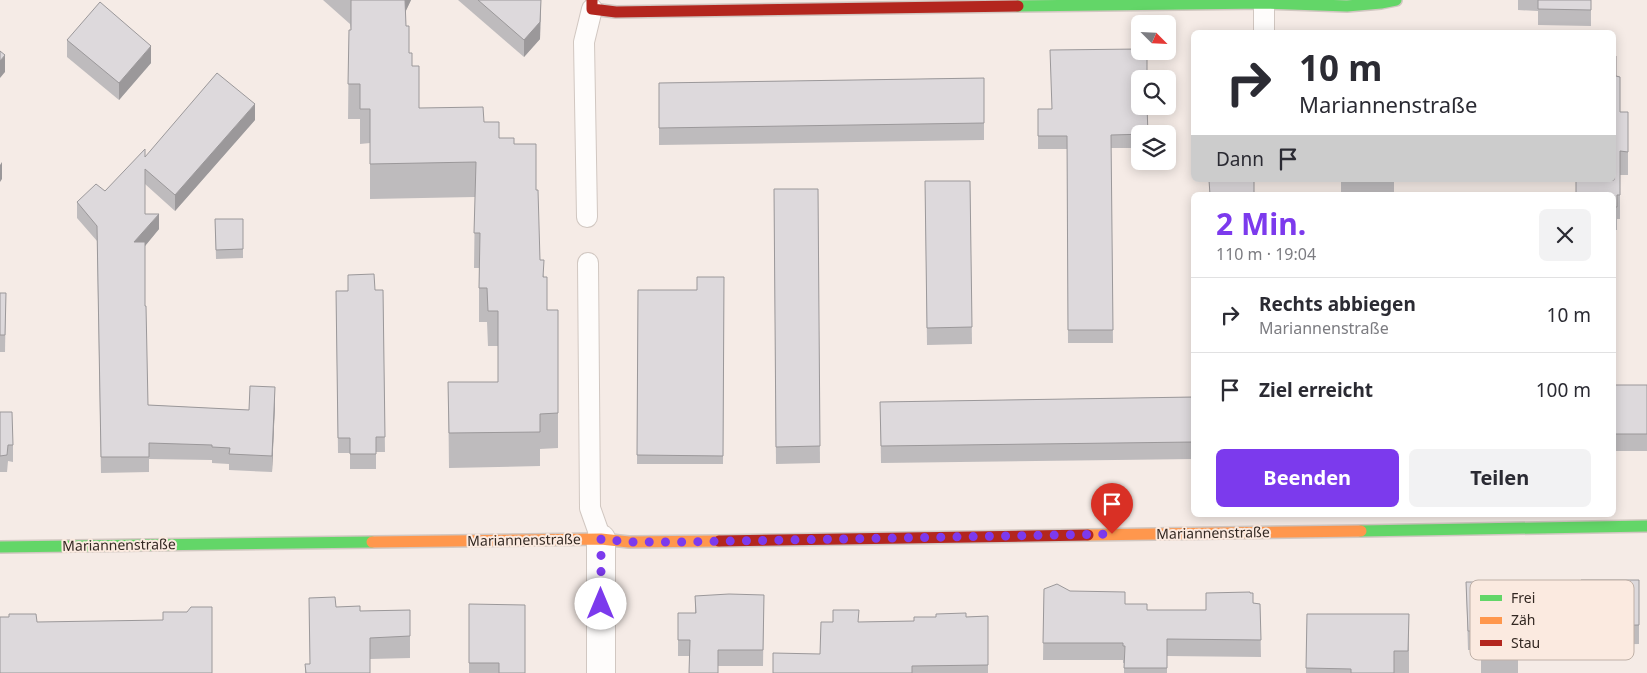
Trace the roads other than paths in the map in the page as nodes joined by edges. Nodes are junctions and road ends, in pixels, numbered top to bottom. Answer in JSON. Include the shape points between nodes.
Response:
{"nodes":[{"id":1,"x":1396,"y":0,"type":"edge"},
{"id":2,"x":1264,"y":3,"type":"junction"},
{"id":3,"x":592,"y":4,"type":"edge"},
{"id":4,"x":1264,"y":30,"type":"edge"},
{"id":5,"x":587,"y":217,"type":"dead end"},
{"id":6,"x":588,"y":263,"type":"dead end"},
{"id":7,"x":1647,"y":526,"type":"edge"},
{"id":8,"x":601,"y":539,"type":"junction"},
{"id":9,"x":0,"y":547,"type":"edge"},
{"id":10,"x":601,"y":673,"type":"edge"}],
"edges":[{"from":1,"to":2,"type":"street","via":[[1381,4],[1342,5]]},
{"from":2,"to":3,"type":"street","via":[[624,12]]},
{"from":2,"to":4,"type":"lane"},
{"from":3,"to":5,"type":"lane","via":[[584,42]]},
{"from":6,"to":8,"type":"lane","via":[[590,508]]},
{"from":7,"to":8,"type":"street","name":"Mariannenstraße","via":[[680,542]]},
{"from":8,"to":9,"type":"street","name":"Mariannenstraße"},
{"from":8,"to":10,"type":"street"}]}
